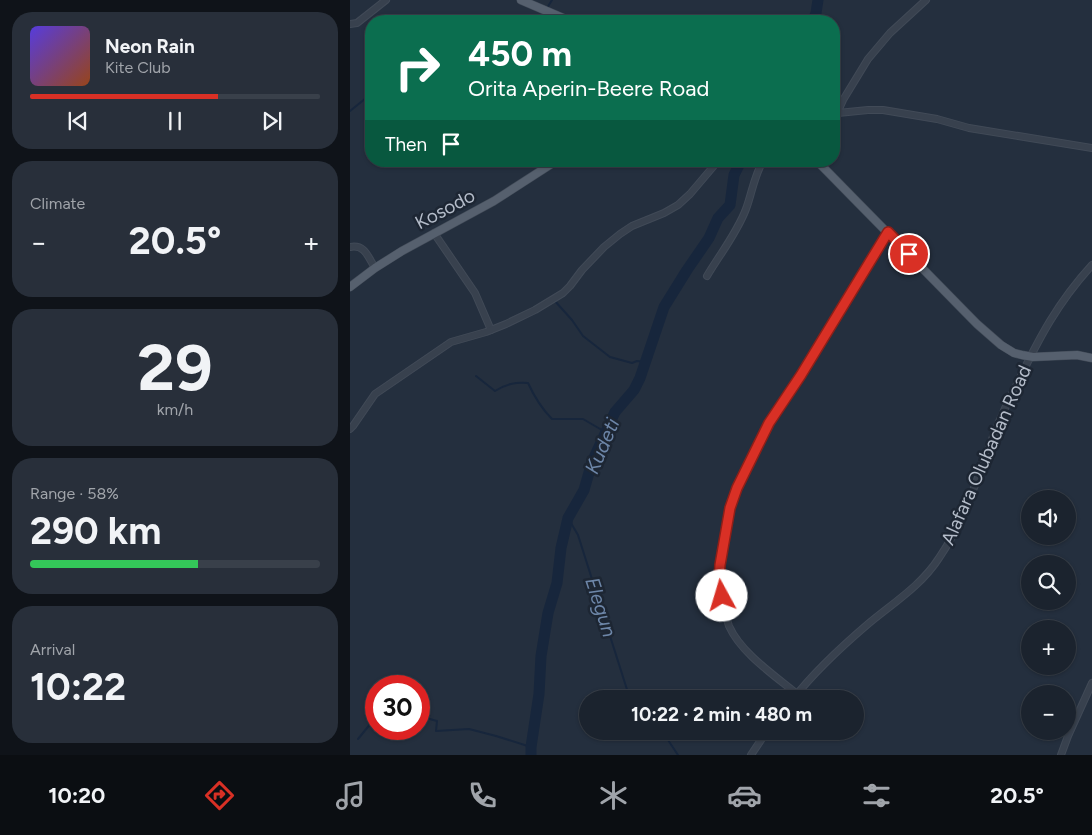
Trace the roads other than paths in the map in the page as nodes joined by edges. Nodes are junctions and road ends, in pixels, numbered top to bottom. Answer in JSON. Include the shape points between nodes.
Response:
{"nodes":[{"id":1,"x":386,"y":0,"type":"edge"},
{"id":2,"x":522,"y":0,"type":"edge"},
{"id":3,"x":926,"y":0,"type":"edge"},
{"id":4,"x":367,"y":15,"type":"edge"},
{"id":5,"x":555,"y":15,"type":"edge"},
{"id":6,"x":365,"y":17,"type":"edge"},
{"id":7,"x":350,"y":24,"type":"edge"},
{"id":8,"x":840,"y":108,"type":"edge"},
{"id":9,"x":840,"y":113,"type":"edge"},
{"id":10,"x":1092,"y":148,"type":"edge"},
{"id":11,"x":547,"y":167,"type":"edge"},
{"id":12,"x":713,"y":167,"type":"edge"},
{"id":13,"x":759,"y":167,"type":"edge"},
{"id":14,"x":823,"y":167,"type":"edge"},
{"id":15,"x":888,"y":232,"type":"junction"},
{"id":16,"x":434,"y":233,"type":"junction"},
{"id":17,"x":350,"y":247,"type":"edge"},
{"id":18,"x":1092,"y":265,"type":"edge"},
{"id":19,"x":375,"y":268,"type":"junction"},
{"id":20,"x":707,"y":276,"type":"dead end"},
{"id":21,"x":350,"y":286,"type":"edge"},
{"id":22,"x":491,"y":330,"type":"junction"},
{"id":23,"x":1030,"y":356,"type":"junction"},
{"id":24,"x":1092,"y":358,"type":"edge"},
{"id":25,"x":350,"y":429,"type":"edge"},
{"id":26,"x":1092,"y":683,"type":"edge"},
{"id":27,"x":789,"y":690,"type":"edge"},
{"id":28,"x":801,"y":690,"type":"edge"},
{"id":29,"x":761,"y":740,"type":"edge"},
{"id":30,"x":751,"y":755,"type":"edge"},
{"id":31,"x":1061,"y":755,"type":"edge"}],
"edges":[{"from":1,"to":4,"type":"street"},
{"from":2,"to":5,"type":"main road"},
{"from":3,"to":8,"type":"street","via":[[890,33],[868,59]]},
{"from":6,"to":7,"type":"street"},
{"from":9,"to":10,"type":"street","via":[[883,110]]},
{"from":11,"to":16,"type":"main road","name":"Kosodo","via":[[494,202]]},
{"from":12,"to":22,"type":"street","via":[[678,205],[632,226],[604,247],[563,293],[520,318]]},
{"from":13,"to":20,"type":"street","via":[[738,226]]},
{"from":14,"to":15,"type":"main road"},
{"from":15,"to":23,"type":"main road","via":[[993,338],[1014,353]]},
{"from":15,"to":27,"type":"street","via":[[769,423],[730,508],[719,573],[729,626],[746,650]]},
{"from":16,"to":19,"type":"main road","name":"Kosodo"},
{"from":16,"to":22,"type":"street","via":[[475,293]]},
{"from":17,"to":19,"type":"street","via":[[362,248]]},
{"from":18,"to":23,"type":"street","name":"Alafara Olubadan Road","via":[[1054,313]]},
{"from":19,"to":21,"type":"main road","name":"Kosodo"},
{"from":22,"to":25,"type":"street","via":[[452,342],[375,394]]},
{"from":23,"to":24,"type":"main road","via":[[1077,355]]},
{"from":23,"to":28,"type":"street","name":"Alafara Olubadan Road","via":[[997,426],[964,513],[940,558],[926,577],[842,647]]},
{"from":26,"to":31,"type":"street"},
{"from":29,"to":30,"type":"street"}]}
